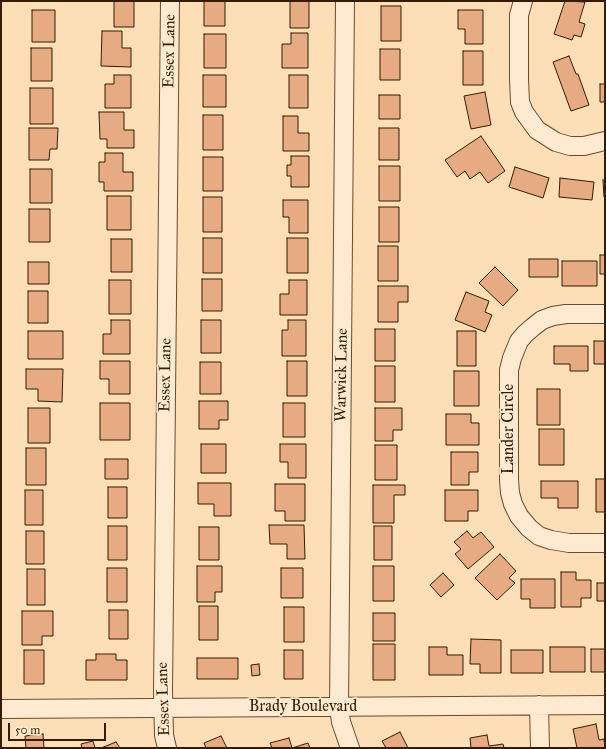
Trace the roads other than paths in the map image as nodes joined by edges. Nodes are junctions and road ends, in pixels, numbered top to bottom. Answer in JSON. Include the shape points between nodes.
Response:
{"nodes":[{"id":1,"x":170,"y":1,"type":"edge"},
{"id":2,"x":345,"y":1,"type":"edge"},
{"id":3,"x":523,"y":1,"type":"edge"},
{"id":4,"x":605,"y":141,"type":"edge"},
{"id":5,"x":605,"y":314,"type":"edge"},
{"id":6,"x":605,"y":543,"type":"edge"},
{"id":7,"x":539,"y":705,"type":"junction"},
{"id":8,"x":605,"y":705,"type":"edge"},
{"id":9,"x":339,"y":706,"type":"junction"},
{"id":10,"x":163,"y":708,"type":"junction"},
{"id":11,"x":1,"y":709,"type":"edge"},
{"id":12,"x":167,"y":748,"type":"edge"},
{"id":13,"x":350,"y":748,"type":"edge"},
{"id":14,"x":540,"y":748,"type":"edge"}],
"edges":[{"from":1,"to":10,"type":"street","name":"Essex Lane"},
{"from":2,"to":9,"type":"street","name":"Warwick Lane"},
{"from":3,"to":4,"type":"street","via":[[519,16],[518,79],[520,102],[524,112],[537,130],[556,142],[584,146]]},
{"from":5,"to":6,"type":"street","name":"Lander Circle","via":[[553,316],[533,326],[519,341],[510,370],[509,480],[510,493],[518,516],[539,536],[569,543]]},
{"from":7,"to":8,"type":"street","name":"Brady Boulevard"},
{"from":7,"to":9,"type":"street","name":"Brady Boulevard"},
{"from":7,"to":14,"type":"street"},
{"from":9,"to":10,"type":"street","name":"Brady Boulevard"},
{"from":9,"to":13,"type":"street","name":"Warwick Lane","via":[[340,722]]},
{"from":10,"to":11,"type":"street","name":"Brady Boulevard"},
{"from":10,"to":12,"type":"street","name":"Essex Lane"}]}
